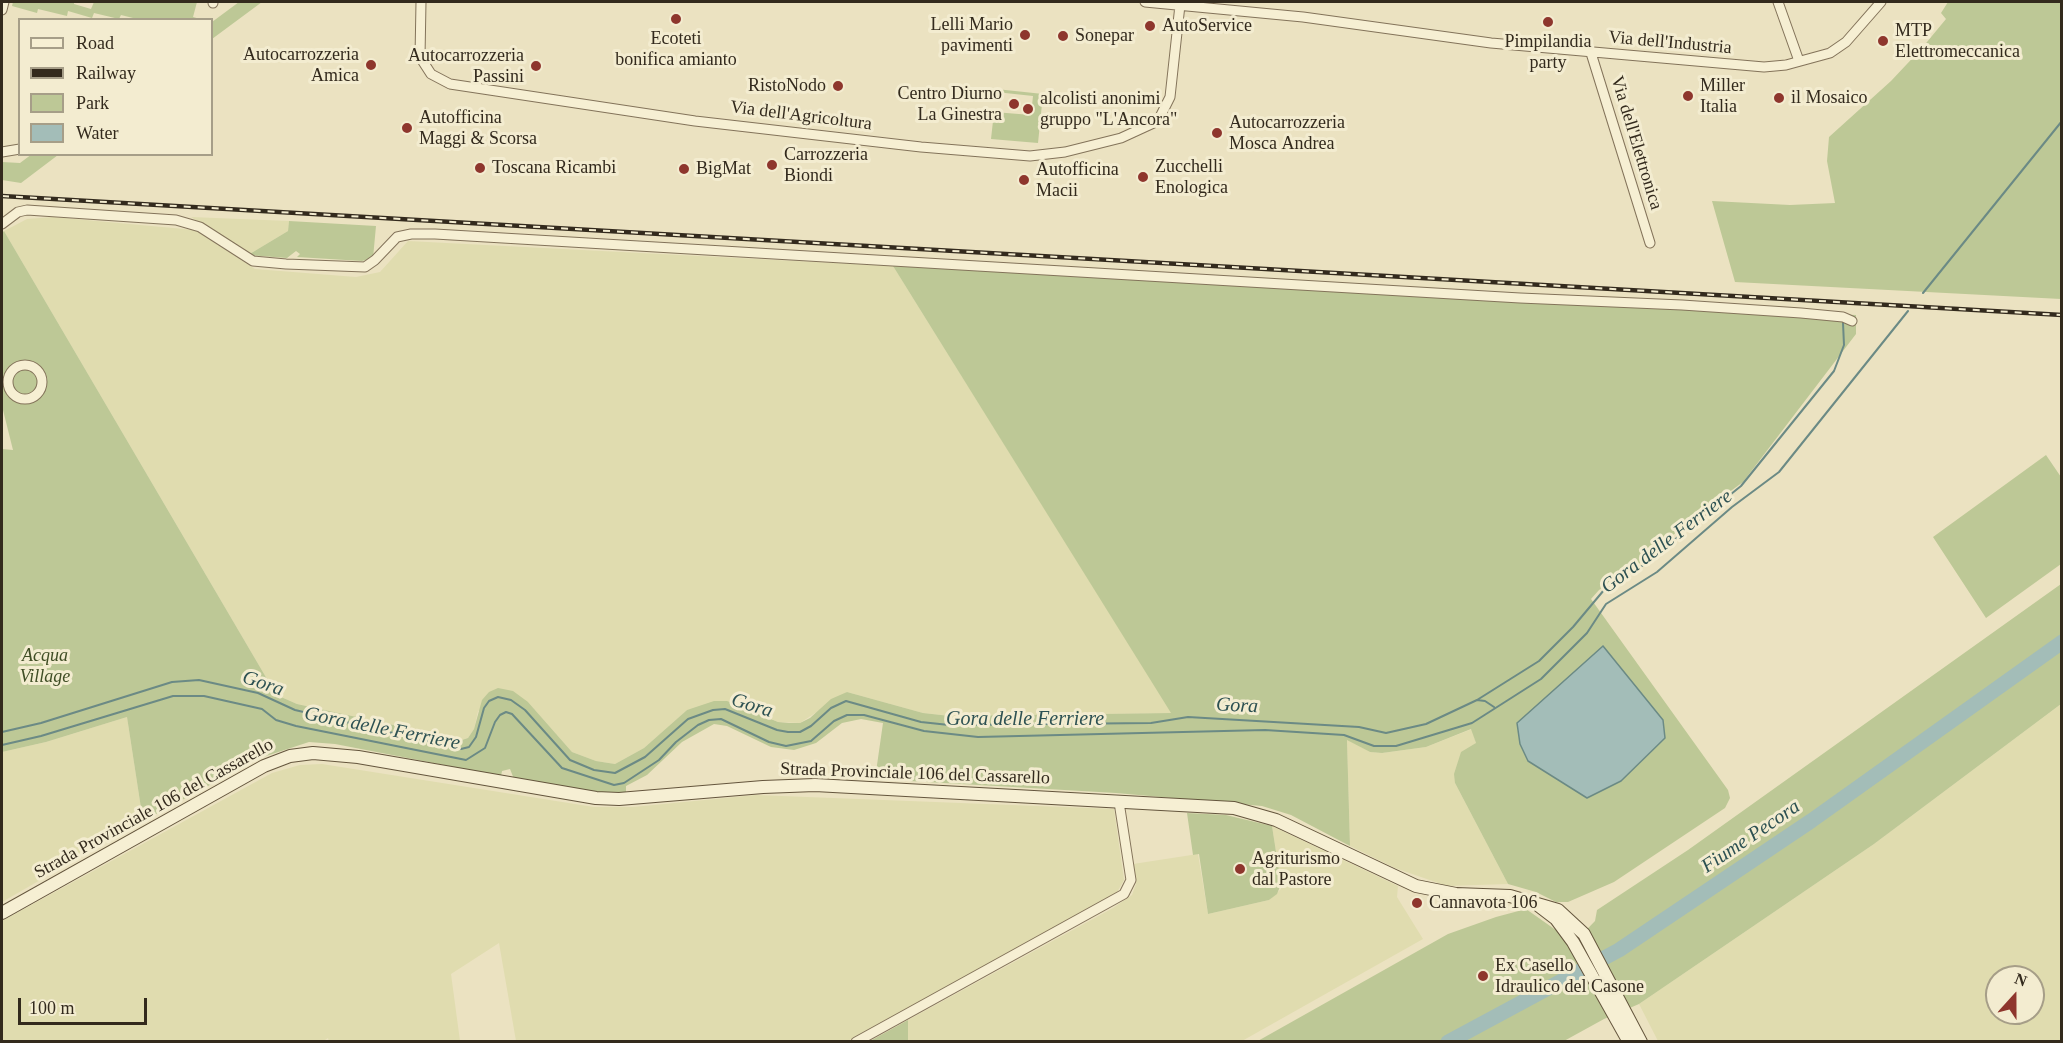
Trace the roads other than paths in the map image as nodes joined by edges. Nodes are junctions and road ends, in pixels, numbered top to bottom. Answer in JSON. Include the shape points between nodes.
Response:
{"nodes":[{"id":1,"x":4,"y":2,"type":"edge"},
{"id":2,"x":422,"y":2,"type":"edge"},
{"id":3,"x":1145,"y":2,"type":"edge"},
{"id":4,"x":1778,"y":2,"type":"edge"},
{"id":5,"x":1881,"y":2,"type":"edge"},
{"id":6,"x":1180,"y":5,"type":"junction"},
{"id":7,"x":2,"y":10,"type":"edge"},
{"id":8,"x":1591,"y":53,"type":"junction"},
{"id":9,"x":1799,"y":61,"type":"junction"},
{"id":10,"x":18,"y":149,"type":"edge"},
{"id":11,"x":2,"y":153,"type":"edge"},
{"id":12,"x":2,"y":224,"type":"edge"},
{"id":13,"x":1650,"y":243,"type":"dead end"},
{"id":14,"x":1852,"y":321,"type":"dead end"},
{"id":15,"x":1119,"y":802,"type":"junction"},
{"id":16,"x":1530,"y":900,"type":"junction"},
{"id":17,"x":2,"y":913,"type":"edge"},
{"id":18,"x":856,"y":1041,"type":"edge"},
{"id":19,"x":1629,"y":1041,"type":"edge"},
{"id":20,"x":1641,"y":1041,"type":"edge"}],
"edges":[{"from":1,"to":7,"type":"street"},
{"from":2,"to":6,"type":"street","name":"Via dell'Agricoltura","via":[[420,57],[431,74],[450,84],[695,121],[1022,156],[1065,152],[1120,138],[1158,121],[1170,97]]},
{"from":3,"to":6,"type":"street","name":"Via dell'Industria"},
{"from":4,"to":9,"type":"street"},
{"from":5,"to":9,"type":"street","name":"Via dell'Industria","via":[[1838,48]]},
{"from":6,"to":8,"type":"street","name":"Via dell'Industria"},
{"from":8,"to":9,"type":"street","name":"Via dell'Industria","via":[[1764,67]]},
{"from":8,"to":13,"type":"street","name":"Via dell'Elettronica"},
{"from":10,"to":11,"type":"street"},
{"from":12,"to":14,"type":"street","via":[[27,210],[176,220],[200,227],[257,262],[370,265],[397,237],[423,234],[1699,306]]},
{"from":15,"to":16,"type":"street","name":"Strada Provinciale 106 del Cassarello","via":[[1248,810],[1416,886],[1456,894]]},
{"from":15,"to":17,"type":"street","name":"Strada Provinciale 106 del Cassarello","via":[[815,785],[596,798],[358,757],[313,753],[264,766]]},
{"from":15,"to":18,"type":"street","via":[[1131,880],[1121,897]]},
{"from":16,"to":19,"type":"street","name":"Strada Provinciale 106 del Cassarello","via":[[1556,919],[1573,942]]},
{"from":16,"to":20,"type":"street","name":"Strada Provinciale 106 del Cassarello","via":[[1558,910],[1584,934]]}]}
